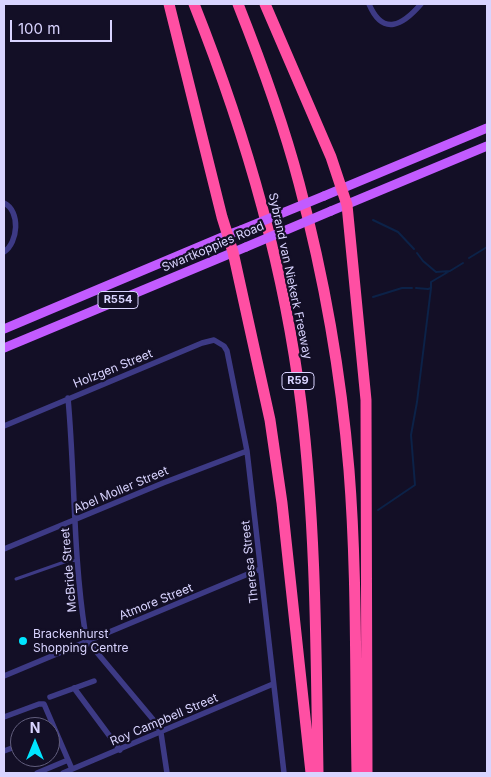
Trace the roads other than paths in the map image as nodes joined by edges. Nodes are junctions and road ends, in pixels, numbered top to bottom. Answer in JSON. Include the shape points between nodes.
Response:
{"nodes":[{"id":1,"x":169,"y":4,"type":"edge"},
{"id":2,"x":194,"y":4,"type":"edge"},
{"id":3,"x":238,"y":4,"type":"edge"},
{"id":4,"x":265,"y":4,"type":"edge"},
{"id":5,"x":369,"y":4,"type":"edge"},
{"id":6,"x":421,"y":4,"type":"edge"},
{"id":7,"x":487,"y":128,"type":"edge"},
{"id":8,"x":487,"y":146,"type":"edge"},
{"id":9,"x":342,"y":189,"type":"junction"},
{"id":10,"x":4,"y":203,"type":"edge"},
{"id":11,"x":347,"y":205,"type":"junction"},
{"id":12,"x":227,"y":235,"type":"junction"},
{"id":13,"x":4,"y":252,"type":"edge"},
{"id":14,"x":233,"y":252,"type":"junction"},
{"id":15,"x":4,"y":329,"type":"edge"},
{"id":16,"x":4,"y":348,"type":"edge"},
{"id":17,"x":226,"y":351,"type":"joint"},
{"id":18,"x":68,"y":398,"type":"junction"},
{"id":19,"x":4,"y":426,"type":"edge"},
{"id":20,"x":247,"y":451,"type":"junction"},
{"id":21,"x":75,"y":521,"type":"junction"},
{"id":22,"x":4,"y":549,"type":"edge"},
{"id":23,"x":77,"y":561,"type":"junction"},
{"id":24,"x":260,"y":569,"type":"junction"},
{"id":25,"x":16,"y":579,"type":"dead end"},
{"id":26,"x":87,"y":640,"type":"junction"},
{"id":27,"x":4,"y":676,"type":"edge"},
{"id":28,"x":94,"y":681,"type":"dead end"},
{"id":29,"x":273,"y":684,"type":"junction"},
{"id":30,"x":74,"y":688,"type":"junction"},
{"id":31,"x":50,"y":697,"type":"dead end"},
{"id":32,"x":4,"y":717,"type":"edge"},
{"id":33,"x":49,"y":717,"type":"edge"},
{"id":34,"x":161,"y":733,"type":"junction"},
{"id":35,"x":60,"y":745,"type":"edge"},
{"id":36,"x":120,"y":750,"type":"junction"},
{"id":37,"x":68,"y":760,"type":"junction"},
{"id":38,"x":72,"y":769,"type":"junction"},
{"id":39,"x":37,"y":773,"type":"edge"},
{"id":40,"x":63,"y":773,"type":"edge"},
{"id":41,"x":167,"y":773,"type":"edge"},
{"id":42,"x":284,"y":773,"type":"edge"},
{"id":43,"x":311,"y":773,"type":"edge"},
{"id":44,"x":318,"y":773,"type":"edge"},
{"id":45,"x":357,"y":773,"type":"edge"},
{"id":46,"x":367,"y":773,"type":"edge"}],
"edges":[{"from":1,"to":12,"type":"highway"},
{"from":2,"to":44,"type":"highway","name":"Sybrand van Niekerk Freeway","number":"R59","via":[[218,64],[257,186],[279,275],[295,362],[311,520]]},
{"from":3,"to":45,"type":"highway","via":[[299,182],[324,290],[334,352],[350,500]]},
{"from":4,"to":9,"type":"highway"},
{"from":5,"to":6,"type":"street","via":[[377,18],[387,24],[407,19]]},
{"from":7,"to":9,"type":"main road","name":"Swartkoppies Road","number":"R554"},
{"from":8,"to":11,"type":"main road","name":"Swartkoppies Road","number":"R554"},
{"from":9,"to":11,"type":"highway"},
{"from":9,"to":12,"type":"main road","name":"Swartkoppies Road","number":"R554","bridge":true},
{"from":10,"to":13,"type":"street","via":[[13,210],[15,230],[13,243]]},
{"from":11,"to":14,"type":"main road","name":"Swartkoppies Road","number":"R554","bridge":true},
{"from":11,"to":46,"type":"highway","via":[[366,400]]},
{"from":12,"to":14,"type":"highway"},
{"from":12,"to":15,"type":"main road","name":"Swartkoppies Road","number":"R554"},
{"from":14,"to":16,"type":"main road","name":"Swartkoppies Road","number":"R554"},
{"from":14,"to":43,"type":"highway","via":[[266,402],[282,503]]},
{"from":17,"to":18,"type":"street","name":"Holzgen Street","via":[[220,342],[210,340]]},
{"from":17,"to":20,"type":"street","name":"Theresa Street"},
{"from":18,"to":19,"type":"street","name":"Holzgen Street"},
{"from":18,"to":21,"type":"street","name":"McBride Street"},
{"from":20,"to":21,"type":"street","name":"Abel Moller Street"},
{"from":20,"to":24,"type":"street","name":"Theresa Street"},
{"from":21,"to":22,"type":"street","name":"Abel Moller Street"},
{"from":21,"to":23,"type":"street","name":"McBride Street"},
{"from":23,"to":25,"type":"lane","via":[[70,560]]},
{"from":23,"to":26,"type":"street","name":"McBride Street"},
{"from":24,"to":26,"type":"street","name":"Atmore Street"},
{"from":24,"to":29,"type":"street","name":"Theresa Street"},
{"from":26,"to":27,"type":"street","name":"Atmore Street"},
{"from":26,"to":34,"type":"street","via":[[142,705]]},
{"from":28,"to":30,"type":"street"},
{"from":29,"to":34,"type":"street","name":"Roy Campbell Street"},
{"from":29,"to":42,"type":"street","name":"Theresa Street"},
{"from":30,"to":31,"type":"street"},
{"from":30,"to":36,"type":"street"},
{"from":32,"to":33,"type":"street","via":[[42,703]]},
{"from":34,"to":36,"type":"street","name":"Roy Campbell Street"},
{"from":34,"to":41,"type":"street"},
{"from":35,"to":37,"type":"street"},
{"from":36,"to":38,"type":"street","name":"Roy Campbell Street"},
{"from":37,"to":38,"type":"street"},
{"from":37,"to":39,"type":"street"},
{"from":38,"to":40,"type":"street","name":"Roy Campbell Street"}]}
